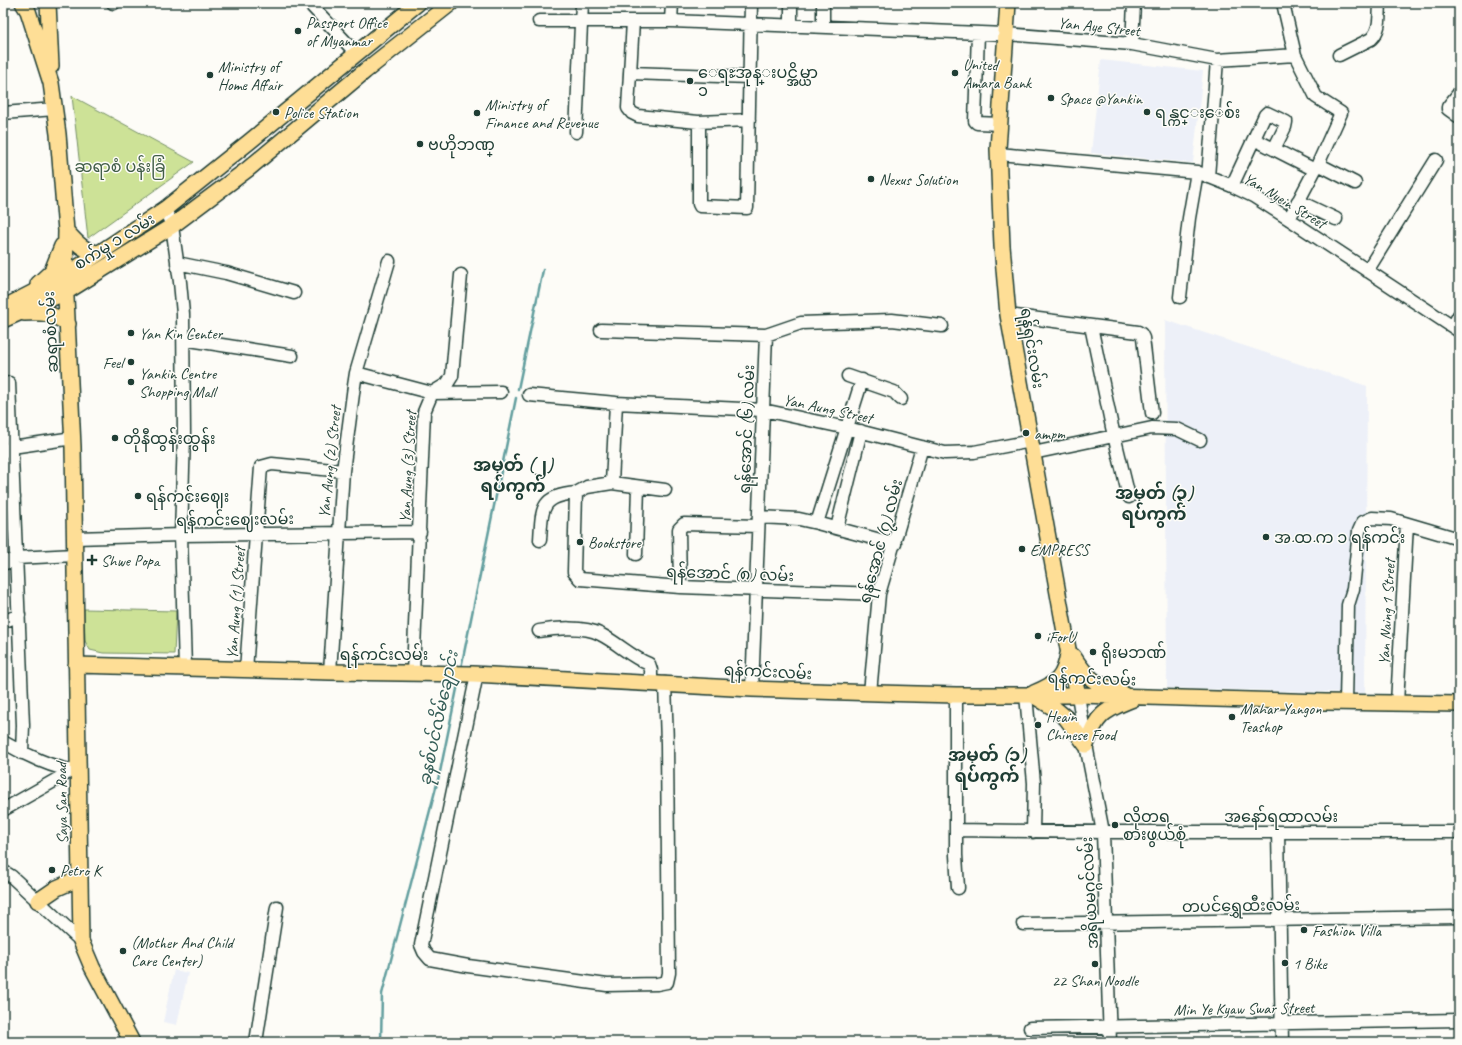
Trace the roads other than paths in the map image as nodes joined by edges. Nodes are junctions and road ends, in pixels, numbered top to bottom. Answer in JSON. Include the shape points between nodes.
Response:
{"nodes":[{"id":1,"x":48,"y":3,"type":"edge"},
{"id":2,"x":309,"y":3,"type":"edge"},
{"id":3,"x":418,"y":3,"type":"edge"},
{"id":4,"x":451,"y":3,"type":"edge"},
{"id":5,"x":582,"y":3,"type":"edge"},
{"id":6,"x":672,"y":3,"type":"edge"},
{"id":7,"x":751,"y":3,"type":"edge"},
{"id":8,"x":791,"y":3,"type":"edge"},
{"id":9,"x":823,"y":3,"type":"edge"},
{"id":10,"x":1008,"y":3,"type":"edge"},
{"id":11,"x":1134,"y":3,"type":"edge"},
{"id":12,"x":1283,"y":3,"type":"edge"},
{"id":13,"x":1380,"y":3,"type":"edge"},
{"id":14,"x":27,"y":6,"type":"edge"},
{"id":15,"x":539,"y":21,"type":"dead end"},
{"id":16,"x":633,"y":21,"type":"junction"},
{"id":17,"x":671,"y":21,"type":"junction"},
{"id":18,"x":581,"y":22,"type":"junction"},
{"id":19,"x":750,"y":24,"type":"junction"},
{"id":20,"x":791,"y":26,"type":"junction"},
{"id":21,"x":823,"y":27,"type":"junction"},
{"id":22,"x":978,"y":33,"type":"junction"},
{"id":23,"x":1006,"y":34,"type":"junction"},
{"id":24,"x":378,"y":36,"type":"junction"},
{"id":25,"x":1132,"y":44,"type":"junction"},
{"id":26,"x":390,"y":50,"type":"junction"},
{"id":27,"x":356,"y":53,"type":"junction"},
{"id":28,"x":1295,"y":55,"type":"junction"},
{"id":29,"x":1339,"y":55,"type":"dead end"},
{"id":30,"x":1217,"y":60,"type":"junction"},
{"id":31,"x":630,"y":73,"type":"junction"},
{"id":32,"x":749,"y":77,"type":"junction"},
{"id":33,"x":51,"y":83,"type":"junction"},
{"id":34,"x":1459,"y":93,"type":"edge"},
{"id":35,"x":55,"y":109,"type":"junction"},
{"id":36,"x":3,"y":113,"type":"edge"},
{"id":37,"x":1459,"y":117,"type":"edge"},
{"id":38,"x":749,"y":120,"type":"junction"},
{"id":39,"x":698,"y":122,"type":"junction"},
{"id":40,"x":1000,"y":124,"type":"junction"},
{"id":41,"x":576,"y":132,"type":"dead end"},
{"id":42,"x":1257,"y":134,"type":"junction"},
{"id":43,"x":1276,"y":144,"type":"junction"},
{"id":44,"x":999,"y":154,"type":"junction"},
{"id":45,"x":1436,"y":160,"type":"dead end"},
{"id":46,"x":1316,"y":167,"type":"junction"},
{"id":47,"x":1202,"y":175,"type":"junction"},
{"id":48,"x":1355,"y":183,"type":"dead end"},
{"id":49,"x":1232,"y":186,"type":"junction"},
{"id":50,"x":1298,"y":201,"type":"junction"},
{"id":51,"x":165,"y":208,"type":"junction"},
{"id":52,"x":1289,"y":219,"type":"junction"},
{"id":53,"x":1336,"y":219,"type":"dead end"},
{"id":54,"x":176,"y":222,"type":"junction"},
{"id":55,"x":66,"y":231,"type":"junction"},
{"id":56,"x":98,"y":253,"type":"junction"},
{"id":57,"x":389,"y":261,"type":"dead end"},
{"id":58,"x":177,"y":263,"type":"junction"},
{"id":59,"x":106,"y":268,"type":"junction"},
{"id":60,"x":1367,"y":271,"type":"junction"},
{"id":61,"x":461,"y":275,"type":"dead end"},
{"id":62,"x":65,"y":276,"type":"junction"},
{"id":63,"x":66,"y":292,"type":"junction"},
{"id":64,"x":294,"y":293,"type":"dead end"},
{"id":65,"x":1180,"y":296,"type":"dead end"},
{"id":66,"x":10,"y":308,"type":"edge"},
{"id":67,"x":1459,"y":314,"type":"edge"},
{"id":68,"x":1008,"y":315,"type":"junction"},
{"id":69,"x":3,"y":320,"type":"edge"},
{"id":70,"x":68,"y":324,"type":"junction"},
{"id":71,"x":942,"y":326,"type":"dead end"},
{"id":72,"x":1091,"y":326,"type":"junction"},
{"id":73,"x":1456,"y":329,"type":"edge"},
{"id":74,"x":601,"y":330,"type":"dead end"},
{"id":75,"x":766,"y":335,"type":"junction"},
{"id":76,"x":183,"y":339,"type":"junction"},
{"id":77,"x":292,"y":356,"type":"dead end"},
{"id":78,"x":356,"y":373,"type":"junction"},
{"id":79,"x":848,"y":376,"type":"dead end"},
{"id":80,"x":862,"y":380,"type":"junction"},
{"id":81,"x":9,"y":384,"type":"dead end"},
{"id":82,"x":501,"y":392,"type":"dead end"},
{"id":83,"x":432,"y":393,"type":"junction"},
{"id":84,"x":529,"y":395,"type":"dead end"},
{"id":85,"x":901,"y":399,"type":"dead end"},
{"id":86,"x":616,"y":403,"type":"junction"},
{"id":87,"x":763,"y":410,"type":"junction"},
{"id":88,"x":1152,"y":413,"type":"dead end"},
{"id":89,"x":847,"y":428,"type":"junction"},
{"id":90,"x":862,"y":431,"type":"junction"},
{"id":91,"x":1115,"y":437,"type":"junction"},
{"id":92,"x":73,"y":438,"type":"junction"},
{"id":93,"x":1200,"y":440,"type":"dead end"},
{"id":94,"x":922,"y":447,"type":"junction"},
{"id":95,"x":1032,"y":447,"type":"junction"},
{"id":96,"x":8,"y":449,"type":"edge"},
{"id":97,"x":343,"y":471,"type":"junction"},
{"id":98,"x":612,"y":483,"type":"junction"},
{"id":99,"x":638,"y":487,"type":"junction"},
{"id":100,"x":665,"y":490,"type":"dead end"},
{"id":101,"x":576,"y":493,"type":"junction"},
{"id":102,"x":14,"y":497,"type":"junction"},
{"id":103,"x":1130,"y":497,"type":"dead end"},
{"id":104,"x":3,"y":503,"type":"edge"},
{"id":105,"x":758,"y":522,"type":"junction"},
{"id":106,"x":817,"y":523,"type":"junction"},
{"id":107,"x":1408,"y":524,"type":"junction"},
{"id":108,"x":837,"y":528,"type":"junction"},
{"id":109,"x":420,"y":532,"type":"junction"},
{"id":110,"x":256,"y":534,"type":"junction"},
{"id":111,"x":338,"y":534,"type":"junction"},
{"id":112,"x":181,"y":535,"type":"junction"},
{"id":113,"x":75,"y":538,"type":"junction"},
{"id":114,"x":1459,"y":539,"type":"edge"},
{"id":115,"x":540,"y":540,"type":"dead end"},
{"id":116,"x":895,"y":544,"type":"junction"},
{"id":117,"x":636,"y":554,"type":"dead end"},
{"id":118,"x":75,"y":555,"type":"junction"},
{"id":119,"x":16,"y":558,"type":"junction"},
{"id":120,"x":3,"y":564,"type":"edge"},
{"id":121,"x":680,"y":588,"type":"junction"},
{"id":122,"x":756,"y":590,"type":"junction"},
{"id":123,"x":879,"y":594,"type":"junction"},
{"id":124,"x":19,"y":615,"type":"junction"},
{"id":125,"x":3,"y":622,"type":"edge"},
{"id":126,"x":539,"y":631,"type":"dead end"},
{"id":127,"x":1068,"y":649,"type":"junction"},
{"id":128,"x":76,"y":665,"type":"junction"},
{"id":129,"x":184,"y":668,"type":"junction"},
{"id":130,"x":246,"y":670,"type":"junction"},
{"id":131,"x":330,"y":672,"type":"junction"},
{"id":132,"x":413,"y":673,"type":"junction"},
{"id":133,"x":466,"y":674,"type":"junction"},
{"id":134,"x":658,"y":683,"type":"junction"},
{"id":135,"x":752,"y":689,"type":"junction"},
{"id":136,"x":870,"y":693,"type":"junction"},
{"id":137,"x":1029,"y":694,"type":"junction"},
{"id":138,"x":956,"y":695,"type":"junction"},
{"id":139,"x":1078,"y":695,"type":"junction"},
{"id":140,"x":1138,"y":697,"type":"junction"},
{"id":141,"x":1346,"y":702,"type":"junction"},
{"id":142,"x":1397,"y":703,"type":"junction"},
{"id":143,"x":1459,"y":704,"type":"edge"},
{"id":144,"x":3,"y":742,"type":"edge"},
{"id":145,"x":1086,"y":745,"type":"junction"},
{"id":146,"x":22,"y":753,"type":"junction"},
{"id":147,"x":74,"y":771,"type":"junction"},
{"id":148,"x":3,"y":810,"type":"edge"},
{"id":149,"x":956,"y":830,"type":"junction"},
{"id":150,"x":1034,"y":832,"type":"junction"},
{"id":151,"x":1103,"y":832,"type":"junction"},
{"id":152,"x":1278,"y":832,"type":"junction"},
{"id":153,"x":1459,"y":832,"type":"edge"},
{"id":154,"x":3,"y":871,"type":"edge"},
{"id":155,"x":80,"y":878,"type":"junction"},
{"id":156,"x":958,"y":888,"type":"dead end"},
{"id":157,"x":38,"y":901,"type":"junction"},
{"id":158,"x":277,"y":907,"type":"dead end"},
{"id":159,"x":1459,"y":917,"type":"edge"},
{"id":160,"x":1280,"y":920,"type":"junction"},
{"id":161,"x":1023,"y":924,"type":"dead end"},
{"id":162,"x":1107,"y":924,"type":"junction"},
{"id":163,"x":81,"y":941,"type":"junction"},
{"id":164,"x":1459,"y":1020,"type":"edge"},
{"id":165,"x":1282,"y":1024,"type":"junction"},
{"id":166,"x":1110,"y":1027,"type":"junction"},
{"id":167,"x":1030,"y":1028,"type":"dead end"},
{"id":168,"x":132,"y":1042,"type":"edge"},
{"id":169,"x":256,"y":1042,"type":"edge"},
{"id":170,"x":1110,"y":1042,"type":"edge"},
{"id":171,"x":1282,"y":1042,"type":"edge"}],
"edges":[{"from":1,"to":33,"type":"main road"},
{"from":2,"to":27,"type":"street"},
{"from":3,"to":24,"type":"main road"},
{"from":4,"to":26,"type":"main road"},
{"from":5,"to":18,"type":"street"},
{"from":6,"to":17,"type":"street"},
{"from":7,"to":19,"type":"street"},
{"from":8,"to":20,"type":"street"},
{"from":9,"to":21,"type":"street"},
{"from":10,"to":23,"type":"main road","name":"ရန်ရှင်းလမ်း"},
{"from":11,"to":25,"type":"street"},
{"from":12,"to":28,"type":"street"},
{"from":13,"to":29,"type":"street","via":[[1378,32],[1375,36]]},
{"from":14,"to":33,"type":"main road","name":"ဆရာစံလမ်း"},
{"from":15,"to":18,"type":"street","name":"Yan Aye Street"},
{"from":16,"to":17,"type":"street","name":"Yan Aye Street"},
{"from":16,"to":18,"type":"street","name":"Yan Aye Street"},
{"from":16,"to":31,"type":"street"},
{"from":17,"to":19,"type":"street","name":"Yan Aye Street"},
{"from":18,"to":41,"type":"street"},
{"from":19,"to":20,"type":"street","name":"Yan Aye Street"},
{"from":19,"to":32,"type":"street"},
{"from":20,"to":21,"type":"street","name":"Yan Aye Street"},
{"from":21,"to":22,"type":"street","name":"Yan Aye Street"},
{"from":22,"to":23,"type":"street","name":"Yan Aye Street"},
{"from":22,"to":40,"type":"street","via":[[974,118],[977,123]]},
{"from":23,"to":25,"type":"street","name":"Yan Aye Street"},
{"from":23,"to":40,"type":"main road","name":"ရန်ရှင်းလမ်း"},
{"from":24,"to":26,"type":"main road"},
{"from":24,"to":27,"type":"main road"},
{"from":25,"to":30,"type":"street","name":"Yan Aye Street"},
{"from":26,"to":54,"type":"main road","name":"စက်မှု ၁ လမ်း","via":[[248,169]]},
{"from":27,"to":51,"type":"main road","name":"စက်မှု ၁ လမ်း"},
{"from":28,"to":30,"type":"street","name":"Yan Aye Street"},
{"from":28,"to":46,"type":"street","via":[[1316,97],[1341,113]]},
{"from":30,"to":47,"type":"street"},
{"from":31,"to":32,"type":"street"},
{"from":31,"to":39,"type":"street","via":[[628,108],[632,113],[638,116]]},
{"from":32,"to":38,"type":"street"},
{"from":33,"to":35,"type":"main road","name":"ဆရာစံလမ်း"},
{"from":34,"to":37,"type":"street","via":[[1448,110]]},
{"from":35,"to":36,"type":"street"},
{"from":35,"to":55,"type":"main road","name":"ဆရာစံလမ်း"},
{"from":38,"to":39,"type":"street"},
{"from":38,"to":39,"type":"street","via":[[747,208],[698,204]]},
{"from":40,"to":44,"type":"main road","name":"ရန်ရှင်းလမ်း"},
{"from":42,"to":43,"type":"street"},
{"from":42,"to":43,"type":"street","via":[[1267,113],[1286,122]]},
{"from":42,"to":49,"type":"street"},
{"from":43,"to":46,"type":"street"},
{"from":44,"to":47,"type":"street","name":"Yan Nyein Street"},
{"from":44,"to":68,"type":"main road","name":"ရန်ရှင်းလမ်း","via":[[1002,246]]},
{"from":45,"to":60,"type":"street"},
{"from":46,"to":48,"type":"street"},
{"from":46,"to":50,"type":"street"},
{"from":47,"to":49,"type":"street","name":"Yan Nyein Street"},
{"from":47,"to":65,"type":"street","via":[[1189,218]]},
{"from":49,"to":52,"type":"street","name":"Yan Nyein Street"},
{"from":50,"to":52,"type":"street"},
{"from":50,"to":53,"type":"street"},
{"from":51,"to":54,"type":"street"},
{"from":51,"to":56,"type":"main road","name":"စက်မှု ၁ လမ်း"},
{"from":52,"to":60,"type":"street","name":"Yan Nyein Street"},
{"from":54,"to":58,"type":"street"},
{"from":54,"to":59,"type":"main road","name":"စက်မှု ၁ လမ်း"},
{"from":55,"to":56,"type":"main road","via":[[78,245]]},
{"from":55,"to":62,"type":"main road","name":"ဆရာစံလမ်း"},
{"from":55,"to":66,"type":"main road","via":[[52,271],[22,294]]},
{"from":56,"to":62,"type":"main road","name":"စက်မှု ၁ လမ်း"},
{"from":57,"to":78,"type":"street","name":"Yan Aung (2) Street"},
{"from":58,"to":64,"type":"street","via":[[226,273]]},
{"from":58,"to":76,"type":"street"},
{"from":59,"to":63,"type":"main road","name":"စက်မှု ၁ လမ်း"},
{"from":59,"to":70,"type":"main road","via":[[86,285],[76,298]]},
{"from":60,"to":73,"type":"street","name":"Yan Nyein Street"},
{"from":61,"to":83,"type":"street","name":"Yan Aung (3) Street","via":[[452,376],[447,384]]},
{"from":62,"to":63,"type":"main road","name":"ဆရာစံလမ်း"},
{"from":62,"to":66,"type":"main road","name":"စက်မှု ၁ လမ်း"},
{"from":63,"to":66,"type":"main road","name":"စက်မှု ၁ လမ်း"},
{"from":63,"to":70,"type":"main road","name":"ဆရာစံလမ်း"},
{"from":66,"to":69,"type":"main road"},
{"from":66,"to":70,"type":"main road","via":[[48,313]]},
{"from":67,"to":73,"type":"street"},
{"from":68,"to":72,"type":"street"},
{"from":68,"to":95,"type":"main road","name":"ရန်ရှင်းလမ်း"},
{"from":70,"to":92,"type":"main road","name":"ဆရာစံလမ်း"},
{"from":71,"to":75,"type":"street","via":[[892,320],[800,323]]},
{"from":72,"to":88,"type":"street","via":[[1141,334]]},
{"from":72,"to":91,"type":"street"},
{"from":74,"to":75,"type":"street"},
{"from":75,"to":87,"type":"street","name":"ရန်အောင် (၆) လမ်း"},
{"from":76,"to":77,"type":"street"},
{"from":76,"to":112,"type":"street","via":[[184,449]]},
{"from":78,"to":83,"type":"street"},
{"from":78,"to":97,"type":"street","name":"Yan Aung (2) Street"},
{"from":79,"to":80,"type":"street"},
{"from":80,"to":85,"type":"street","via":[[894,392]]},
{"from":80,"to":89,"type":"street"},
{"from":81,"to":96,"type":"street"},
{"from":82,"to":83,"type":"street"},
{"from":83,"to":109,"type":"street","name":"Yan Aung (3) Street","via":[[424,412]]},
{"from":84,"to":86,"type":"street","name":"Yan Aung Street"},
{"from":86,"to":87,"type":"street","name":"Yan Aung Street"},
{"from":86,"to":98,"type":"street"},
{"from":87,"to":89,"type":"street","name":"Yan Aung Street"},
{"from":87,"to":105,"type":"street","name":"ရန်အောင် (၆) လမ်း"},
{"from":89,"to":90,"type":"street","name":"Yan Aung Street"},
{"from":89,"to":106,"type":"street"},
{"from":90,"to":94,"type":"street","name":"Yan Aung Street"},
{"from":90,"to":108,"type":"street"},
{"from":91,"to":93,"type":"street","name":"Yan Aung Street","via":[[1152,428],[1177,429]]},
{"from":91,"to":95,"type":"street","name":"Yan Aung Street"},
{"from":91,"to":103,"type":"street"},
{"from":92,"to":96,"type":"street"},
{"from":92,"to":113,"type":"main road","name":"ဆရာစံလမ်း"},
{"from":94,"to":95,"type":"street","name":"Yan Aung Street","via":[[945,453]]},
{"from":94,"to":116,"type":"street","name":"ရန်အောင် (၇) လမ်း"},
{"from":95,"to":127,"type":"main road","name":"ရန်ရှင်းလမ်း"},
{"from":96,"to":102,"type":"street"},
{"from":97,"to":110,"type":"street","name":"Yan Aung (1) Street","via":[[272,464],[261,467]]},
{"from":97,"to":111,"type":"street","name":"Yan Aung (2) Street"},
{"from":98,"to":99,"type":"street"},
{"from":98,"to":101,"type":"street","via":[[587,487]]},
{"from":99,"to":100,"type":"street"},
{"from":99,"to":117,"type":"street"},
{"from":101,"to":115,"type":"street","via":[[561,494],[549,500],[542,510]]},
{"from":101,"to":121,"type":"street","name":"ရန်အောင် (၈) လမ်း","via":[[574,572],[580,579]]},
{"from":102,"to":104,"type":"street"},
{"from":102,"to":119,"type":"street"},
{"from":105,"to":106,"type":"street","via":[[799,519]]},
{"from":105,"to":121,"type":"street","via":[[681,526]]},
{"from":105,"to":122,"type":"street","name":"ရန်အောင် (၆) လမ်း"},
{"from":106,"to":108,"type":"street"},
{"from":107,"to":114,"type":"street"},
{"from":107,"to":141,"type":"street","via":[[1391,518],[1372,518],[1363,522],[1359,531],[1353,589],[1348,605]]},
{"from":107,"to":142,"type":"street","name":"Yan Naing 1 Street"},
{"from":108,"to":116,"type":"street"},
{"from":109,"to":111,"type":"street","name":"ရန်ကင်းဈေးလမ်း"},
{"from":109,"to":132,"type":"street","name":"Yan Aung (3) Street"},
{"from":110,"to":111,"type":"street","name":"ရန်ကင်းဈေးလမ်း"},
{"from":110,"to":112,"type":"street","name":"ရန်ကင်းဈေးလမ်း"},
{"from":110,"to":130,"type":"street","name":"Yan Aung (1) Street"},
{"from":111,"to":131,"type":"street","name":"Yan Aung (2) Street"},
{"from":112,"to":113,"type":"street","name":"ရန်ကင်းဈေးလမ်း"},
{"from":112,"to":129,"type":"street"},
{"from":113,"to":118,"type":"main road","name":"ဆရာစံလမ်း"},
{"from":116,"to":123,"type":"street","name":"ရန်အောင် (၇) လမ်း"},
{"from":118,"to":119,"type":"street"},
{"from":118,"to":128,"type":"main road","name":"ဆရာစံလမ်း"},
{"from":119,"to":120,"type":"street"},
{"from":119,"to":124,"type":"street"},
{"from":121,"to":122,"type":"street","name":"ရန်အောင် (၈) လမ်း"},
{"from":122,"to":123,"type":"street","name":"ရန်အောင် (၈) လမ်း"},
{"from":122,"to":135,"type":"street","name":"ရန်အောင် (၆) လမ်း"},
{"from":123,"to":136,"type":"street","name":"ရန်အောင် (၇) လမ်း"},
{"from":124,"to":125,"type":"street"},
{"from":124,"to":146,"type":"street"},
{"from":126,"to":134,"type":"street","via":[[558,628],[599,633],[639,660],[650,664]]},
{"from":127,"to":137,"type":"main road","via":[[1066,668],[1060,678],[1052,685]]},
{"from":127,"to":139,"type":"main road","name":"ရန်ရှင်းလမ်း"},
{"from":127,"to":140,"type":"main road","via":[[1090,679],[1104,687]]},
{"from":128,"to":129,"type":"main road","name":"ရန်ကင်းလမ်း"},
{"from":128,"to":147,"type":"main road","name":"Saya San Road"},
{"from":129,"to":130,"type":"main road","name":"ရန်ကင်းလမ်း"},
{"from":130,"to":131,"type":"main road","name":"ရန်ကင်းလမ်း"},
{"from":131,"to":132,"type":"main road","name":"ရန်ကင်းလမ်း"},
{"from":132,"to":133,"type":"main road","name":"ရန်ကင်းလမ်း"},
{"from":133,"to":134,"type":"main road","name":"ရန်ကင်းလမ်း"},
{"from":133,"to":134,"type":"street","via":[[421,945],[424,952],[430,959],[468,966],[607,985],[657,984],[667,982],[669,973],[667,744]]},
{"from":134,"to":135,"type":"main road","name":"ရန်ကင်းလမ်း"},
{"from":135,"to":136,"type":"main road","name":"ရန်ကင်းလမ်း"},
{"from":136,"to":138,"type":"main road","name":"ရန်ကင်းလမ်း"},
{"from":137,"to":138,"type":"main road","name":"ရန်ကင်းလမ်း"},
{"from":137,"to":139,"type":"main road","name":"ရန်ကင်းလမ်း"},
{"from":137,"to":145,"type":"main road","via":[[1066,718]]},
{"from":137,"to":150,"type":"street"},
{"from":138,"to":149,"type":"street"},
{"from":139,"to":140,"type":"main road","name":"ရန်ကင်းလမ်း"},
{"from":139,"to":145,"type":"street","name":"အရိယမဂ္ဂင်လမ်း"},
{"from":140,"to":141,"type":"main road","name":"ရန်ကင်းလမ်း"},
{"from":140,"to":145,"type":"main road","via":[[1121,703],[1100,717]]},
{"from":141,"to":142,"type":"main road","name":"ရန်ကင်းလမ်း"},
{"from":142,"to":143,"type":"main road","name":"ရန်ကင်းလမ်း"},
{"from":144,"to":146,"type":"street"},
{"from":145,"to":151,"type":"street","name":"အရိယမဂ္ဂင်လမ်း"},
{"from":146,"to":147,"type":"street"},
{"from":147,"to":148,"type":"street"},
{"from":147,"to":155,"type":"main road","name":"Saya San Road"},
{"from":149,"to":150,"type":"street","name":"အနော်ရထာလမ်း"},
{"from":149,"to":156,"type":"street"},
{"from":150,"to":151,"type":"street","name":"အနော်ရထာလမ်း"},
{"from":151,"to":152,"type":"street","name":"အနော်ရထာလမ်း"},
{"from":151,"to":162,"type":"street","name":"အရိယမဂ္ဂင်လမ်း"},
{"from":152,"to":153,"type":"street","name":"အနော်ရထာလမ်း"},
{"from":152,"to":160,"type":"street"},
{"from":154,"to":157,"type":"street"},
{"from":155,"to":157,"type":"main road","via":[[57,888]]},
{"from":155,"to":163,"type":"main road","name":"Saya San Road"},
{"from":157,"to":163,"type":"street"},
{"from":158,"to":169,"type":"street"},
{"from":159,"to":160,"type":"street","name":"တပင်ရွှေထီးလမ်း"},
{"from":160,"to":162,"type":"street","name":"တပင်ရွှေထီးလမ်း"},
{"from":160,"to":165,"type":"street"},
{"from":161,"to":162,"type":"street","name":"တပင်ရွှေထီးလမ်း"},
{"from":162,"to":166,"type":"street","name":"အရိယမဂ္ဂင်လမ်း"},
{"from":163,"to":168,"type":"main road"},
{"from":164,"to":165,"type":"street","name":"Min Ye Kyaw Swar Street"},
{"from":165,"to":166,"type":"street","name":"Min Ye Kyaw Swar Street"},
{"from":165,"to":171,"type":"street"},
{"from":166,"to":167,"type":"street","name":"Min Ye Kyaw Swar Street"},
{"from":166,"to":170,"type":"street","name":"အရိယမဂ္ဂင်လမ်း"}]}
